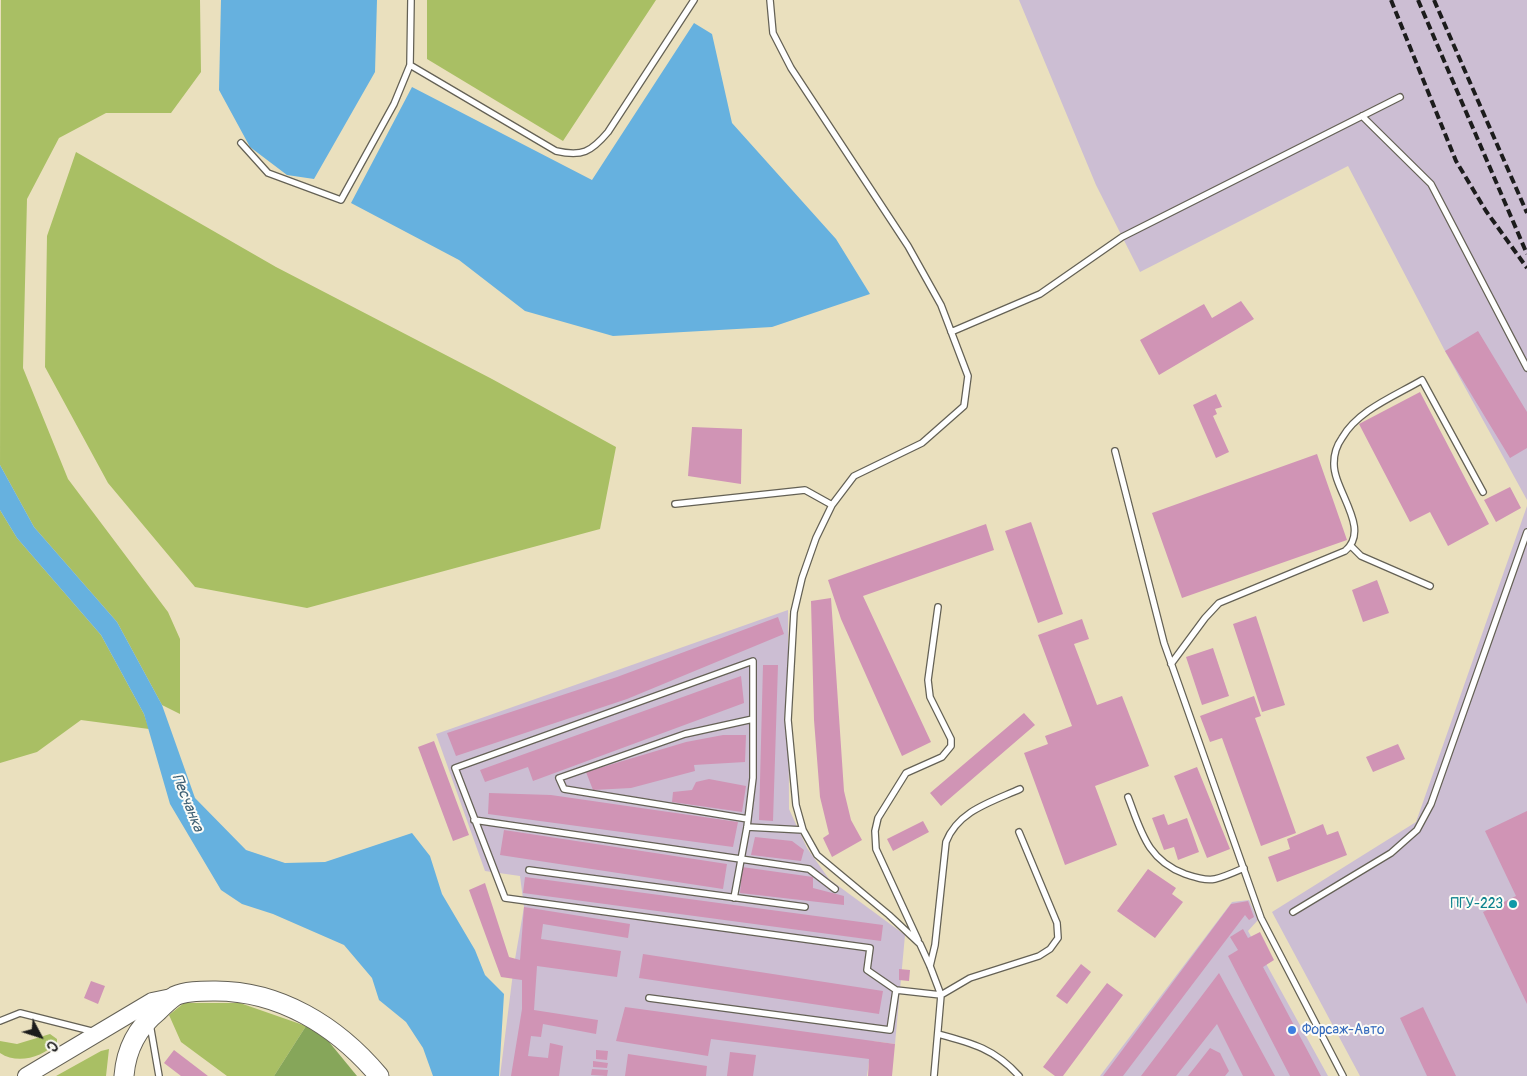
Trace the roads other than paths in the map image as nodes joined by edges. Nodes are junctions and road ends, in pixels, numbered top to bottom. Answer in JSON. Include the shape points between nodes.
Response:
{"nodes":[{"id":1,"x":411,"y":0,"type":"edge"},
{"id":2,"x":694,"y":0,"type":"edge"},
{"id":3,"x":770,"y":0,"type":"edge"},
{"id":4,"x":410,"y":65,"type":"junction"},
{"id":5,"x":1400,"y":97,"type":"dead end"},
{"id":6,"x":1362,"y":116,"type":"junction"},
{"id":7,"x":241,"y":142,"type":"dead end"},
{"id":8,"x":951,"y":332,"type":"junction"},
{"id":9,"x":1527,"y":368,"type":"edge"},
{"id":10,"x":1114,"y":451,"type":"dead end"},
{"id":11,"x":1483,"y":492,"type":"dead end"},
{"id":12,"x":675,"y":504,"type":"dead end"},
{"id":13,"x":832,"y":505,"type":"junction"},
{"id":14,"x":1527,"y":532,"type":"edge"},
{"id":15,"x":1351,"y":546,"type":"junction"},
{"id":16,"x":1430,"y":586,"type":"dead end"},
{"id":17,"x":938,"y":607,"type":"dead end"},
{"id":18,"x":1171,"y":664,"type":"junction"},
{"id":19,"x":753,"y":718,"type":"junction"},
{"id":20,"x":1020,"y":789,"type":"dead end"},
{"id":21,"x":1128,"y":797,"type":"dead end"},
{"id":22,"x":748,"y":819,"type":"junction"},
{"id":23,"x":474,"y":820,"type":"junction"},
{"id":24,"x":747,"y":827,"type":"junction"},
{"id":25,"x":803,"y":830,"type":"junction"},
{"id":26,"x":1019,"y":832,"type":"dead end"},
{"id":27,"x":741,"y":860,"type":"junction"},
{"id":28,"x":1244,"y":868,"type":"junction"},
{"id":29,"x":529,"y":870,"type":"dead end"},
{"id":30,"x":835,"y":889,"type":"dead end"},
{"id":31,"x":734,"y":898,"type":"junction"},
{"id":32,"x":805,"y":907,"type":"dead end"},
{"id":33,"x":1293,"y":912,"type":"dead end"},
{"id":34,"x":920,"y":944,"type":"junction"},
{"id":35,"x":930,"y":966,"type":"junction"},
{"id":36,"x":896,"y":990,"type":"junction"},
{"id":37,"x":941,"y":995,"type":"junction"},
{"id":38,"x":176,"y":996,"type":"junction"},
{"id":39,"x":649,"y":998,"type":"dead end"},
{"id":40,"x":150,"y":1017,"type":"junction"},
{"id":41,"x":0,"y":1021,"type":"edge"},
{"id":42,"x":97,"y":1032,"type":"junction"},
{"id":43,"x":938,"y":1034,"type":"junction"},
{"id":44,"x":26,"y":1076,"type":"edge"},
{"id":45,"x":124,"y":1076,"type":"edge"},
{"id":46,"x":159,"y":1076,"type":"edge"},
{"id":47,"x":379,"y":1076,"type":"edge"},
{"id":48,"x":934,"y":1076,"type":"edge"},
{"id":49,"x":1019,"y":1076,"type":"edge"},
{"id":50,"x":1343,"y":1076,"type":"edge"}],
"edges":[{"from":1,"to":4,"type":"lane"},
{"from":2,"to":4,"type":"lane","via":[[608,132],[594,148],[573,155],[556,151]]},
{"from":3,"to":8,"type":"lane","via":[[773,33],[791,68],[908,246],[941,304]]},
{"from":4,"to":7,"type":"lane","via":[[394,104],[341,200],[268,173]]},
{"from":5,"to":6,"type":"lane"},
{"from":6,"to":8,"type":"lane","via":[[1122,237],[1040,294]]},
{"from":6,"to":9,"type":"lane","via":[[1431,184]]},
{"from":8,"to":13,"type":"lane","via":[[968,376],[964,406],[922,443],[854,476]]},
{"from":10,"to":18,"type":"lane"},
{"from":11,"to":15,"type":"lane","via":[[1422,380],[1359,417],[1335,452],[1333,465],[1354,524],[1356,537]]},
{"from":12,"to":13,"type":"lane","via":[[805,490]]},
{"from":13,"to":25,"type":"lane","via":[[816,538],[794,612],[788,720],[796,805]]},
{"from":14,"to":33,"type":"lane","via":[[1431,804],[1417,830],[1391,853]]},
{"from":15,"to":16,"type":"lane","via":[[1361,556]]},
{"from":15,"to":18,"type":"lane","via":[[1219,603]]},
{"from":17,"to":34,"type":"lane","via":[[928,680],[930,697],[951,739],[951,746],[942,757],[906,773],[878,818],[875,831],[876,849]]},
{"from":18,"to":28,"type":"lane"},
{"from":19,"to":22,"type":"lane","via":[[753,778]]},
{"from":19,"to":22,"type":"lane","via":[[685,734],[560,778],[564,790]]},
{"from":19,"to":23,"type":"lane","via":[[753,661],[455,768]]},
{"from":20,"to":35,"type":"lane","via":[[965,815],[950,832]]},
{"from":21,"to":28,"type":"lane","via":[[1145,843],[1156,857],[1174,870],[1215,879]]},
{"from":22,"to":24,"type":"lane"},
{"from":23,"to":27,"type":"lane"},
{"from":23,"to":36,"type":"lane","via":[[505,898],[870,948],[867,970]]},
{"from":24,"to":25,"type":"lane"},
{"from":24,"to":27,"type":"lane"},
{"from":25,"to":34,"type":"lane","via":[[817,855]]},
{"from":26,"to":37,"type":"lane","via":[[1058,923],[1058,938],[1039,956],[970,978]]},
{"from":27,"to":30,"type":"lane","via":[[809,869]]},
{"from":27,"to":31,"type":"lane"},
{"from":28,"to":50,"type":"lane","via":[[1261,918]]},
{"from":29,"to":31,"type":"lane"},
{"from":31,"to":32,"type":"lane"},
{"from":34,"to":35,"type":"lane"},
{"from":35,"to":37,"type":"lane"},
{"from":36,"to":37,"type":"lane"},
{"from":36,"to":39,"type":"lane","via":[[890,1030]]},
{"from":37,"to":43,"type":"lane"},
{"from":38,"to":40,"type":"highway"},
{"from":38,"to":42,"type":"main road","via":[[152,1001]]},
{"from":38,"to":47,"type":"highway","via":[[236,991],[294,1008],[326,1026]]},
{"from":40,"to":45,"type":"highway","via":[[132,1040]]},
{"from":40,"to":46,"type":"lane"},
{"from":41,"to":42,"type":"lane","via":[[20,1013]]},
{"from":42,"to":44,"type":"main road"},
{"from":43,"to":48,"type":"lane"},
{"from":43,"to":49,"type":"lane","via":[[989,1050]]}]}
